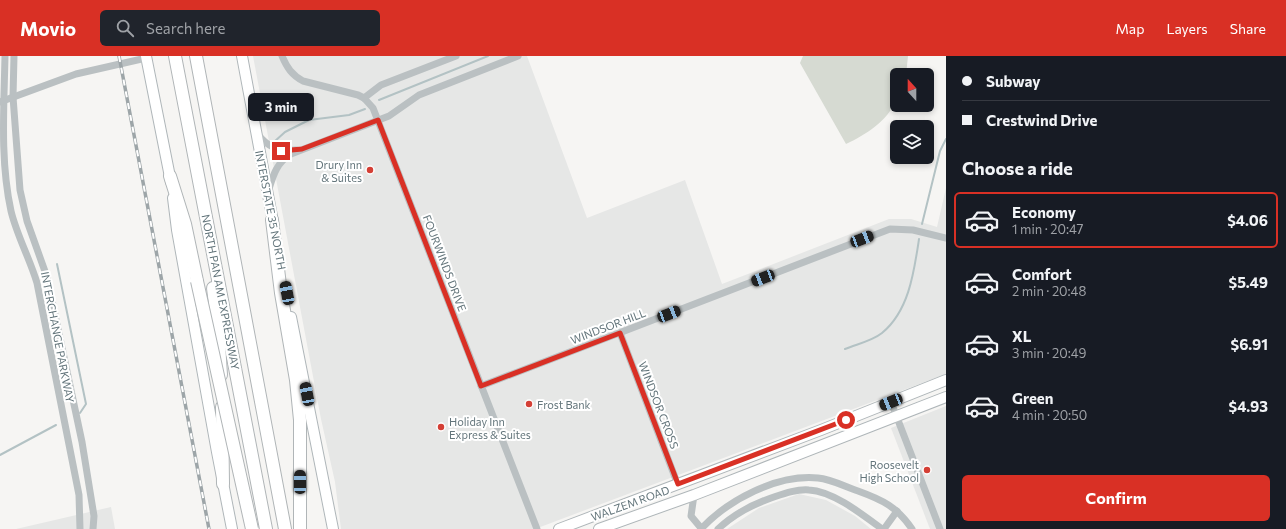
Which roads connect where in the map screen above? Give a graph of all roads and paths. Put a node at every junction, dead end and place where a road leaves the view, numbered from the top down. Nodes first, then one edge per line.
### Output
1 (5, 56) edge
2 (14, 56) edge
3 (175, 56) edge
4 (196, 56) edge
5 (242, 56) edge
6 (282, 56) edge
7 (456, 56) edge
8 (518, 56) edge
9 (146, 57) edge
10 (13, 97) junction
11 (364, 98) junction
12 (1, 101) edge
13 (378, 120) junction
14 (255, 130) junction
15 (302, 149) junction
16 (170, 176) junction
17 (200, 189) junction
18 (268, 195) junction
19 (272, 220) junction
20 (946, 238) edge
21 (620, 333) junction
22 (946, 380) edge
23 (481, 386) junction
24 (946, 397) edge
25 (891, 402) junction
26 (896, 418) junction
27 (223, 484) junction
28 (678, 484) junction
29 (694, 495) junction
30 (897, 511) junction
31 (631, 518) junction
32 (80, 529) edge
33 (93, 529) edge
34 (232, 529) edge
35 (252, 529) edge
36 (266, 529) edge
37 (285, 529) edge
38 (300, 529) edge
39 (333, 529) edge
40 (537, 529) edge
41 (559, 529) edge
42 (599, 529) edge
43 (701, 529) edge
44 (718, 529) edge
45 (883, 529) edge
46 (912, 529) edge
47 (940, 529) edge

1 - 12 street, INTERCHANGE PARKWAY
2 - 10 street, INTERCHANGE PARKWAY
3 - 17 highway, NORTH PAN AM EXPRESSWAY
4 - 37 highway, NORTH PAN AM EXPRESSWAY
5 - 14 main road, INTERSTATE 35 NORTH
6 - 11 street
7 - 11 street
8 - 13 street
9 - 10 street
9 - 16 main road
10 - 12 street
10 - 33 street, INTERCHANGE PARKWAY
11 - 13 street, FOURWINDS DRIVE
12 - 32 street, INTERCHANGE PARKWAY
13 - 15 street
13 - 23 street, FOURWINDS DRIVE
14 - 15 street
14 - 18 main road, INTERSTATE 35 NORTH
15 - 18 street
16 - 27 main road
16 - 35 highway, bridge
17 - 27 highway
17 - 36 highway, NORTH PAN AM EXPRESSWAY
18 - 19 main road, INTERSTATE 35 NORTH
19 - 38 highway
19 - 39 main road, INTERSTATE 35 NORTH
20 - 21 street, WINDSOR HILL
21 - 23 street, WINDSOR HILL
21 - 28 street, WINDSOR CROSS
22 - 25 main road, WALZEM ROAD
23 - 40 street, FOURWINDS DRIVE
24 - 26 main road, WALZEM ROAD
25 - 26 street
25 - 28 main road, WALZEM ROAD
26 - 29 main road, WALZEM ROAD
26 - 47 street
27 - 34 main road
28 - 31 main road
28 - 41 main road, WALZEM ROAD
29 - 31 main road, WALZEM ROAD
29 - 43 street
30 - 43 street
30 - 45 street
30 - 46 street
31 - 42 main road, WALZEM ROAD
44 - 45 street

